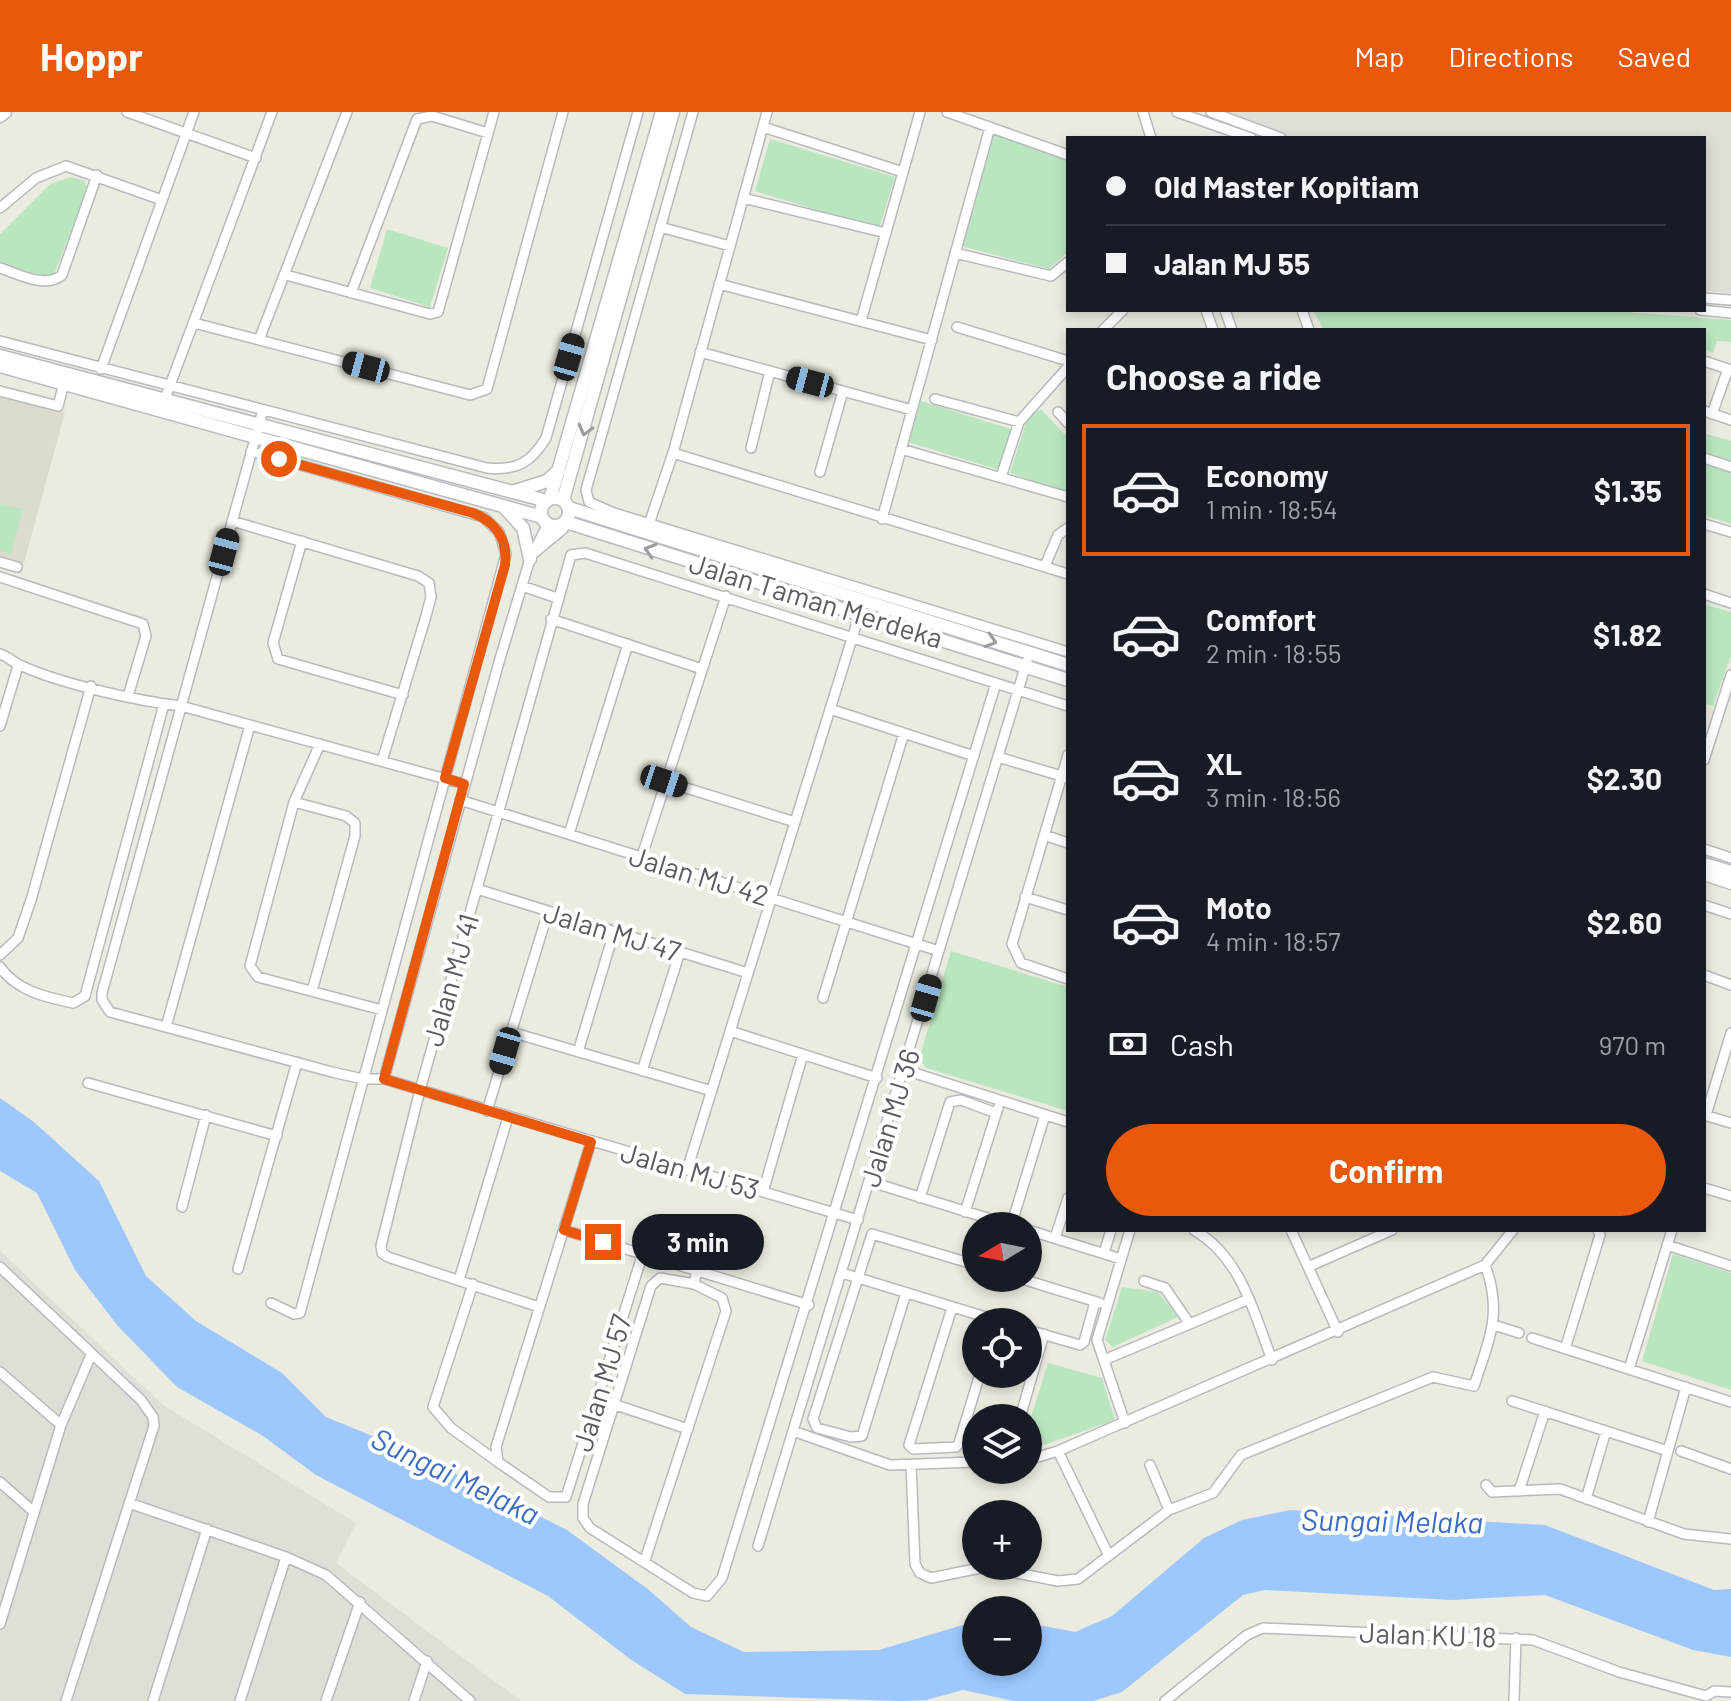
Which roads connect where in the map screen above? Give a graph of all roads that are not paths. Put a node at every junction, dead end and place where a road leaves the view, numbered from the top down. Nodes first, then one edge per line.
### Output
1 (5, 112) edge
2 (127, 112) edge
3 (194, 112) edge
4 (272, 112) edge
5 (347, 112) edge
6 (494, 112) edge
7 (563, 112) edge
8 (638, 112) edge
9 (693, 112) edge
10 (767, 112) edge
11 (920, 112) edge
12 (947, 112) edge
13 (1143, 112) edge
14 (1177, 112) edge
15 (1211, 112) edge
16 (661, 113) edge
17 (0, 116) edge
18 (763, 127) junction
19 (990, 127) junction
20 (186, 133) junction
21 (488, 133) junction
22 (1150, 136) edge
23 (1245, 136) edge
24 (1276, 136) edge
25 (1066, 154) edge
26 (256, 158) junction
27 (903, 172) junction
28 (97, 175) junction
29 (743, 198) junction
30 (162, 200) junction
31 (0, 208) edge
32 (644, 217) junction
33 (661, 225) junction
34 (886, 233) junction
35 (730, 246) junction
36 (955, 253) junction
37 (1066, 264) edge
38 (0, 268) edge
39 (286, 275) junction
40 (719, 284) junction
41 (351, 293) junction
42 (1706, 298) edge
43 (1731, 300) edge
44 (1706, 311) edge
45 (1121, 312) edge
46 (1731, 313) edge
47 (861, 321) junction
48 (194, 323) junction
49 (957, 327) dead end
50 (1105, 328) edge
51 (259, 340) junction
52 (932, 340) junction
53 (0, 341) edge
54 (700, 352) junction
55 (0, 356) edge
56 (1066, 360) edge
57 (1706, 362) edge
58 (0, 366) edge
59 (101, 369) junction
60 (1066, 369) edge
61 (1729, 369) edge
62 (770, 371) junction
63 (65, 379) junction
64 (169, 386) junction
65 (0, 391) edge
66 (843, 391) junction
67 (935, 399) dead end
68 (162, 406) junction
69 (263, 410) junction
70 (912, 410) junction
71 (1058, 412) dead end
72 (1708, 412) edge
73 (1731, 420) edge
74 (1066, 421) edge
75 (1019, 422) junction
76 (257, 431) junction
77 (751, 448) dead end
78 (901, 449) junction
79 (251, 451) junction
80 (673, 453) junction
81 (1706, 459) edge
82 (1731, 467) edge
83 (567, 470) junction
84 (820, 472) dead end
85 (1001, 477) junction
86 (1066, 496) edge
87 (502, 498) junction
88 (559, 506) junction
89 (585, 515) junction
90 (882, 519) junction
91 (545, 520) junction
92 (232, 521) junction
93 (1706, 525) edge
94 (581, 529) junction
95 (647, 529) junction
96 (1066, 529) edge
97 (1731, 532) edge
98 (302, 541) junction
99 (532, 555) junction
100 (0, 562) edge
101 (1045, 566) junction
102 (17, 567) dead end
103 (1066, 573) edge
104 (0, 577) edge
105 (522, 586) junction
106 (1706, 595) edge
107 (726, 596) junction
108 (557, 598) junction
109 (1731, 603) edge
110 (861, 608) junction
111 (551, 619) junction
112 (852, 638) junction
113 (628, 644) junction
114 (1066, 651) edge
115 (1030, 653) junction
116 (0, 654) edge
117 (1066, 664) edge
118 (18, 666) junction
119 (1025, 667) junction
120 (702, 669) junction
121 (1731, 675) edge
122 (1066, 679) edge
123 (996, 683) junction
124 (91, 686) junction
125 (1018, 690) junction
126 (403, 695) junction
127 (128, 696) junction
128 (164, 704) junction
129 (1066, 705) edge
130 (181, 706) junction
131 (830, 709) junction
132 (1706, 715) edge
133 (1717, 719) junction
134 (250, 725) junction
135 (0, 726) edge
136 (904, 733) junction
137 (320, 744) junction
138 (1706, 754) edge
139 (974, 756) junction
140 (998, 757) junction
141 (382, 761) junction
142 (1064, 777) edge
143 (445, 778) junction
144 (664, 781) junction
145 (464, 784) junction
146 (460, 800) junction
147 (294, 802) junction
148 (497, 811) junction
149 (795, 822) junction
150 (569, 834) junction
151 (1044, 835) junction
152 (1066, 842) edge
153 (1706, 850) edge
154 (1731, 858) edge
155 (641, 859) junction
156 (1706, 865) edge
157 (1731, 872) edge
158 (1706, 875) edge
159 (1731, 883) edge
160 (477, 889) junction
161 (1025, 897) junction
162 (771, 899) junction
163 (1706, 906) edge
164 (1066, 909) edge
165 (548, 912) junction
166 (1731, 914) edge
167 (846, 922) junction
168 (614, 932) junction
169 (917, 944) junction
170 (939, 951) junction
171 (680, 952) junction
172 (0, 955) edge
173 (0, 967) edge
174 (748, 973) junction
175 (1706, 976) edge
176 (1066, 978) edge
177 (1731, 985) edge
178 (312, 991) junction
179 (823, 998) dead end
180 (382, 1010) junction
181 (166, 1027) junction
182 (730, 1031) junction
183 (511, 1032) junction
184 (1731, 1033) edge
185 (578, 1052) junction
186 (803, 1054) junction
187 (297, 1062) junction
188 (905, 1070) junction
189 (642, 1071) junction
190 (877, 1078) junction
191 (363, 1079) junction
192 (384, 1079) junction
193 (88, 1083) dead end
194 (420, 1090) junction
195 (712, 1091) junction
196 (1000, 1100) junction
197 (487, 1111) junction
198 (1706, 1112) edge
199 (996, 1113) junction
200 (206, 1115) junction
201 (1045, 1115) junction
202 (1706, 1115) edge
203 (508, 1117) junction
204 (1066, 1121) edge
205 (1731, 1123) edge
206 (277, 1136) junction
207 (591, 1142) junction
208 (687, 1170) junction
209 (871, 1182) junction
210 (1706, 1189) edge
211 (763, 1192) junction
212 (1731, 1196) edge
213 (920, 1198) junction
214 (1066, 1204) edge
215 (182, 1207) dead end
216 (965, 1212) joint
217 (1015, 1212) edge
218 (836, 1214) junction
219 (858, 1220) junction
220 (564, 1230) junction
221 (1110, 1232) edge
222 (1129, 1232) edge
223 (1197, 1232) edge
224 (1292, 1232) edge
225 (1511, 1232) edge
226 (1599, 1232) edge
227 (1671, 1232) edge
228 (1042, 1234) edge
229 (1376, 1234) edge
230 (1055, 1238) junction
231 (1667, 1245) junction
232 (643, 1253) junction
233 (1104, 1253) junction
234 (1121, 1259) junction
235 (962, 1261) edge
236 (1485, 1265) junction
237 (1310, 1266) junction
238 (1731, 1266) edge
239 (0, 1267) edge
240 (238, 1269) dead end
241 (697, 1270) junction
242 (842, 1273) junction
243 (859, 1279) junction
244 (459, 1280) junction
245 (1144, 1281) dead end
246 (473, 1284) junction
247 (694, 1284) junction
248 (1042, 1285) edge
249 (906, 1293) junction
250 (1249, 1299) junction
251 (1095, 1302) junction
252 (271, 1303) dead end
253 (809, 1305) junction
254 (1106, 1305) junction
255 (539, 1307) junction
256 (952, 1308) junction
257 (962, 1311) edge
258 (1189, 1323) junction
259 (1494, 1325) junction
260 (1338, 1332) junction
261 (1519, 1333) dead end
262 (1044, 1334) joint
263 (1532, 1338) dead end
264 (1565, 1349) junction
265 (91, 1355) junction
266 (1104, 1360) junction
267 (1272, 1360) junction
268 (1629, 1369) junction
269 (0, 1372) edge
270 (1686, 1387) junction
271 (976, 1388) edge
272 (1512, 1401) dead end
273 (1731, 1402) edge
274 (1024, 1404) edge
275 (616, 1405) junction
276 (1545, 1411) junction
277 (1125, 1423) junction
278 (61, 1425) junction
279 (688, 1429) junction
280 (793, 1431) junction
281 (1606, 1431) junction
282 (1058, 1451) junction
283 (1668, 1451) junction
284 (1681, 1451) dead end
285 (1042, 1456) edge
286 (498, 1462) junction
287 (962, 1462) edge
288 (911, 1464) junction
289 (1150, 1465) dead end
290 (1731, 1469) edge
291 (0, 1482) edge
292 (1486, 1485) dead end
293 (1519, 1491) junction
294 (1586, 1499) junction
295 (129, 1503) junction
296 (1169, 1510) junction
297 (34, 1512) junction
298 (1648, 1522) junction
299 (207, 1529) junction
300 (1731, 1539) edge
301 (758, 1546) dead end
302 (1108, 1554) junction
303 (286, 1557) junction
304 (645, 1560) junction
305 (360, 1602) junction
306 (0, 1624) edge
307 (1516, 1638) junction
308 (427, 1661) junction
309 (1731, 1692) edge
310 (1706, 1699) edge
311 (66, 1701) edge
312 (153, 1701) edge
313 (240, 1701) edge
314 (326, 1701) edge
315 (414, 1701) edge
316 (470, 1701) edge
317 (1165, 1701) edge
318 (1514, 1701) edge

1 - 17 main road
2 - 20 street
3 - 20 street
4 - 26 street
5 - 39 street
6 - 21 street
7 - 51 street
8 - 69 street
9 - 33 street
10 - 18 street
11 - 27 street
12 - 19 street
13 - 22 street
14 - 23 street
15 - 24 street
16 - 32 main road
16 - 83 main road
18 - 27 street
18 - 29 street
19 - 25 street
19 - 36 street
20 - 26 street
20 - 30 street
21 - 41 street
21 - 41 street
26 - 48 street
27 - 34 street
28 - 30 street
28 - 31 street
28 - 38 street
29 - 34 street
29 - 35 street
30 - 59 street
32 - 33 street
32 -> 83 main road
33 - 35 street
33 - 95 street
34 - 47 street
35 - 40 street
36 - 37 street
36 - 52 street
39 - 41 street
39 - 51 street
40 - 47 street
40 - 54 street
42 - 43 street
44 - 46 street
45 - 50 street
47 - 52 street
48 - 51 street
48 - 64 street
49 - 56 street
52 - 70 street
53 - 59 street
54 - 62 street
54 - 80 street
55 - 63 main road
57 - 61 street
58 - 63 main road
59 - 64 street
60 - 75 street
61 - 72 street
62 - 66 street
62 - 77 street
63 - 65 street
63 - 68 main road
64 - 68 street
64 - 69 street
66 - 70 street
66 - 84 street
67 - 75 street
68 - 76 main road
69 - 76 street
70 - 78 street
71 - 74 street
72 - 73 street
75 - 85 street
76 - 79 street
76 - 87 main road
78 - 85 street
78 - 90 street
79 - 92 street
79 - 143 street
80 - 90 street
80 - 95 street
81 - 82 street
83 - 87 main road
83 - 88 main road
83 - 89 main road
85 - 86 street
87 - 88 main road
87 - 91 main road
87 - 99 main road
88 - 89 main road, Jalan Taman Merdeka
88 - 91 main road
88 - 91 main road
88 - 94 main road, Jalan Taman Merdeka
89 - 95 main road, Jalan Taman Merdeka
90 - 101 street
91 - 99 street
92 - 98 street
92 - 130 street
93 - 97 street
94 - 99 main road
110 -> 94 main road, Jalan Taman Merdeka
95 - 110 main road, Jalan Taman Merdeka
95 - 114 street
96 - 101 street
98 - 126 street
98 - 126 street
99 - 105 street
100 - 102 street
101 - 103 street
104 - 127 street
105 - 108 street
105 - 145 street
106 - 109 street
107 - 108 street, Jalan MJ 41
107 - 112 street
107 - 120 street
108 - 111 street, Jalan MJ 41
110 - 112 street
110 -> 115 main road, Jalan Taman Merdeka
110 - 119 main road, Jalan Taman Merdeka
111 - 113 street
111 - 148 street, Jalan MJ 41
112 - 123 street
112 - 131 street
113 - 120 street
113 - 150 street
115 - 117 main road, Jalan Taman Merdeka
115 - 119 street, Jalan MJ 36
116 - 118 street
118 - 124 street
118 - 135 street
119 - 122 main road, Jalan Taman Merdeka
119 - 125 street, Jalan MJ 36
120 - 144 street
121 - 133 street
123 - 125 street
123 - 139 street
124 - 127 street
124 - 172 street
125 - 129 street
125 - 140 street, Jalan MJ 36
126 - 141 street
127 - 128 street
128 - 130 street
128 - 173 street
130 - 134 street
130 - 181 street, Jalan MJ 53
131 - 136 street
131 - 149 street
132 - 133 street
133 - 138 street
134 - 137 street
134 - 181 street
136 - 139 street
136 - 167 street
137 - 141 street
137 - 147 street
139 - 169 street
140 - 142 street
140 - 170 street, Jalan MJ 36
141 - 143 street
142 - 151 street
143 - 145 street
143 - 180 street
144 - 149 street
144 - 155 street
145 - 146 street
146 - 148 street, Jalan MJ 42
146 - 192 street
147 - 178 street
147 - 178 street
148 - 150 street, Jalan MJ 42
148 - 160 street, Jalan MJ 41
149 - 162 street
150 - 155 street, Jalan MJ 42
151 - 152 street
151 - 161 street
153 - 154 street
155 - 162 street, Jalan MJ 42
156 - 157 main road
158 - 159 main road
160 - 165 street, Jalan MJ 47
160 - 194 street, Jalan MJ 41
161 - 164 street
161 - 176 street
162 - 167 street, Jalan MJ 42
162 - 174 street
163 - 166 street
165 - 168 street, Jalan MJ 47
165 - 183 street
167 - 169 street, Jalan MJ 42
167 - 179 street
168 - 171 street, Jalan MJ 47
168 - 185 street
169 - 170 street, Jalan MJ 42
169 - 190 street
170 - 188 street, Jalan MJ 36
171 - 174 street, Jalan MJ 47
171 - 189 street
174 - 182 street
175 - 177 street
178 - 180 street
180 - 191 street
181 - 187 street, Jalan MJ 53
182 - 186 street
182 - 195 street
183 - 185 street
183 - 197 street
184 - 198 street
185 - 189 street
186 - 190 street
186 - 211 street
187 - 191 street, Jalan MJ 53
187 - 206 street
188 - 196 street
188 - 209 street, Jalan MJ 36
189 - 195 street
190 - 218 street
191 - 192 street, Jalan MJ 53
191 - 252 street
192 - 194 street, Jalan MJ 53
193 - 200 street
194 - 197 street, Jalan MJ 53
194 - 244 street, Jalan MJ 41
195 - 208 street
196 - 199 street
196 - 201 street
197 - 203 street, Jalan MJ 53
199 - 213 street
199 - 216 street
200 - 206 street
200 - 215 street
201 - 204 street
201 - 217 street
202 - 205 street
203 - 207 street, Jalan MJ 53
203 - 244 street
206 - 240 street
207 - 208 street, Jalan MJ 53
207 - 220 street
208 - 211 street, Jalan MJ 53
209 - 213 street
209 - 219 street, Jalan MJ 36
210 - 212 street
211 - 218 street, Jalan MJ 53
213 - 216 street
214 - 230 street
218 - 219 street, Jalan MJ 53
218 - 253 street
219 - 242 street, Jalan MJ 36
220 - 232 street
220 - 255 street
221 - 233 street
222 - 234 street
223 - 250 street
224 - 237 street
225 - 236 street
226 - 264 street
227 - 231 street
228 - 230 street
229 - 237 street
230 - 233 street
231 - 238 street
231 - 268 street
232 - 241 street
232 - 286 street, Jalan MJ 57
233 - 234 street
234 - 254 street
235 - 243 street
236 - 259 street
236 - 260 street
237 - 260 street
239 - 265 street
241 - 247 street
241 - 253 street
242 - 243 street
242 - 280 street, Jalan MJ 36
243 - 249 street
243 - 249 street
244 - 246 street, Jalan MJ 41
245 - 258 street
246 - 255 street, Jalan MJ 41
246 - 286 street
247 - 275 street
247 - 279 street
248 - 251 street
249 - 256 street
250 - 258 street
250 - 267 street
251 - 254 street
251 - 262 street
253 - 304 street
254 - 266 street
255 - 286 street
256 - 257 street
256 - 271 street
258 - 266 street
259 - 261 street
259 - 296 street
260 - 267 street
262 - 274 street
263 - 264 street
264 - 268 street
265 - 278 street
265 - 295 street
266 - 277 street
267 - 277 street
268 - 270 street
269 - 278 street
270 - 273 street
270 - 283 street
272 - 276 street
275 - 279 street
275 - 304 street
276 - 281 street
276 - 293 street
277 - 282 street
278 - 297 street
279 - 304 street
280 - 288 street
280 - 301 street, Jalan MJ 36
281 - 283 street
281 - 294 street
282 - 285 street
282 - 302 street
283 - 298 street
284 - 290 street
287 - 288 street
288 - 302 street
289 - 296 street
291 - 297 street
292 - 293 street
293 - 294 street
294 - 298 street
295 - 299 street
295 - 311 street
296 - 302 street
297 - 306 street
298 - 300 street
299 - 303 street
299 - 312 street
303 - 305 street
303 - 313 street
305 - 308 street
305 - 314 street
307 - 310 street, Jalan KU 18
307 - 317 street, Jalan KU 18
307 - 318 street
308 - 315 street
308 - 316 street
309 - 310 street

